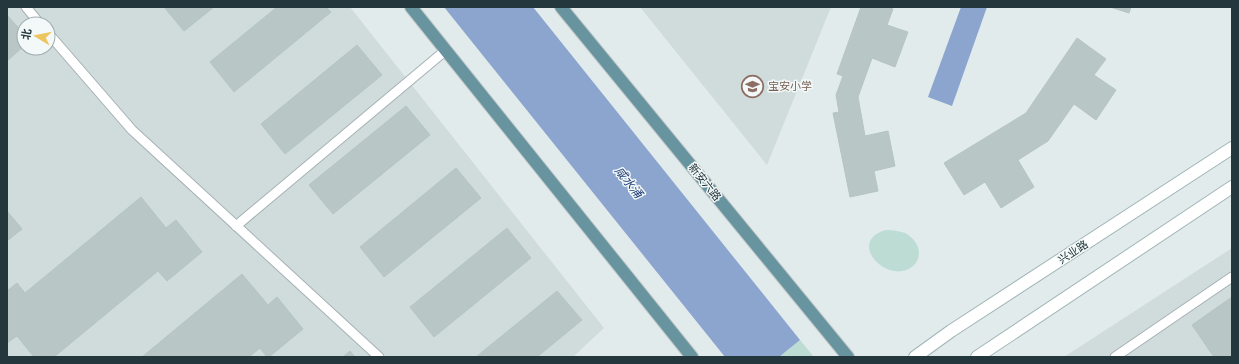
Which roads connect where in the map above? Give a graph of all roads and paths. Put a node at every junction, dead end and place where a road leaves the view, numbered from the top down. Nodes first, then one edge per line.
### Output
1 (26, 7) edge
2 (411, 7) edge
3 (561, 7) edge
4 (33, 16) edge
5 (56, 42) edge
6 (446, 50) junction
7 (1232, 148) edge
8 (1232, 187) edge
9 (236, 226) junction
10 (1232, 276) edge
11 (379, 357) edge
12 (692, 357) edge
13 (848, 357) edge
14 (915, 357) edge
15 (978, 357) edge
16 (1115, 357) edge

1 - 4 lane
2 - 6 main road
3 - 13 main road, 新安六路
5 - 9 lane
6 - 9 lane
6 - 12 main road
7 - 14 main road, 兴业路
8 - 15 main road
9 - 11 lane
10 - 16 lane

